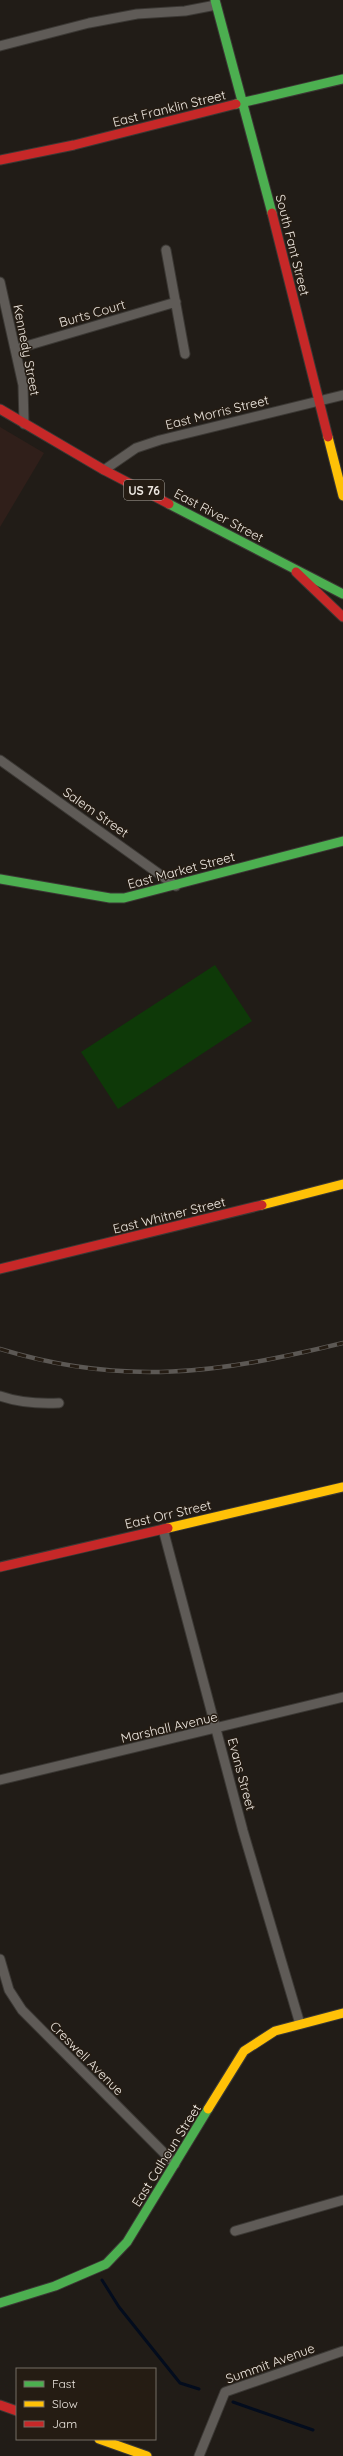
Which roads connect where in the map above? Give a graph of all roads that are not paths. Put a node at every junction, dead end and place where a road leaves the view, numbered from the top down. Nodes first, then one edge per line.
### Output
1 (215, 3) edge
2 (0, 46) edge
3 (343, 80) edge
4 (243, 104) junction
5 (0, 160) edge
6 (166, 250) dead end
7 (0, 282) edge
8 (176, 302) junction
9 (16, 349) junction
10 (185, 354) dead end
11 (343, 395) edge
12 (319, 401) junction
13 (0, 409) edge
14 (24, 424) junction
15 (104, 470) junction
16 (343, 496) edge
17 (290, 567) junction
18 (343, 594) edge
19 (343, 617) edge
20 (0, 760) edge
21 (343, 841) edge
22 (0, 879) edge
23 (176, 886) junction
24 (343, 1184) edge
25 (0, 1269) edge
26 (0, 1396) edge
27 (59, 1403) dead end
28 (343, 1487) edge
29 (163, 1529) junction
30 (0, 1567) edge
31 (343, 1697) edge
32 (217, 1729) junction
33 (0, 1780) edge
34 (0, 1959) edge
35 (343, 2013) edge
36 (300, 2024) junction
37 (175, 2164) junction
38 (343, 2200) edge
39 (235, 2231) dead end
40 (0, 2303) edge
41 (343, 2351) edge
42 (0, 2405) edge
43 (16, 2411) edge
44 (102, 2440) edge
45 (147, 2456) edge
46 (200, 2456) edge

1 - 2 street
1 - 4 street, South Fant Street
3 - 4 street, East Franklin Street
4 - 5 street, East Franklin Street
4 - 12 street, South Fant Street
6 - 8 street
7 - 9 street, Kennedy Street
8 - 9 street, Burts Court
8 - 10 street
9 - 14 street, Kennedy Street
11 - 12 street, East Morris Street
12 - 15 street, East Morris Street
12 - 16 street, South Fant Street
13 - 14 street, East River Street / US 76
14 - 15 street, East River Street / US 76
15 - 17 street, East River Street / US 76
17 - 18 street, East River Street / US 76
17 - 19 street
20 - 23 street, Salem Street
21 - 23 street, East Market Street
22 - 23 street, East Market Street
24 - 25 street, East Whitner Street
26 - 27 street
28 - 29 street, East Orr Street
29 - 30 street, East Orr Street
29 - 32 street, Evans Street
31 - 32 street, Marshall Avenue
32 - 33 street, Marshall Avenue
32 - 36 street, Evans Street
34 - 37 street, Creswell Avenue
35 - 36 street, East Calhoun Street
36 - 37 street, East Calhoun Street
37 - 40 street, East Calhoun Street
38 - 39 street
41 - 46 street, Summit Avenue
42 - 43 street
44 - 45 street

